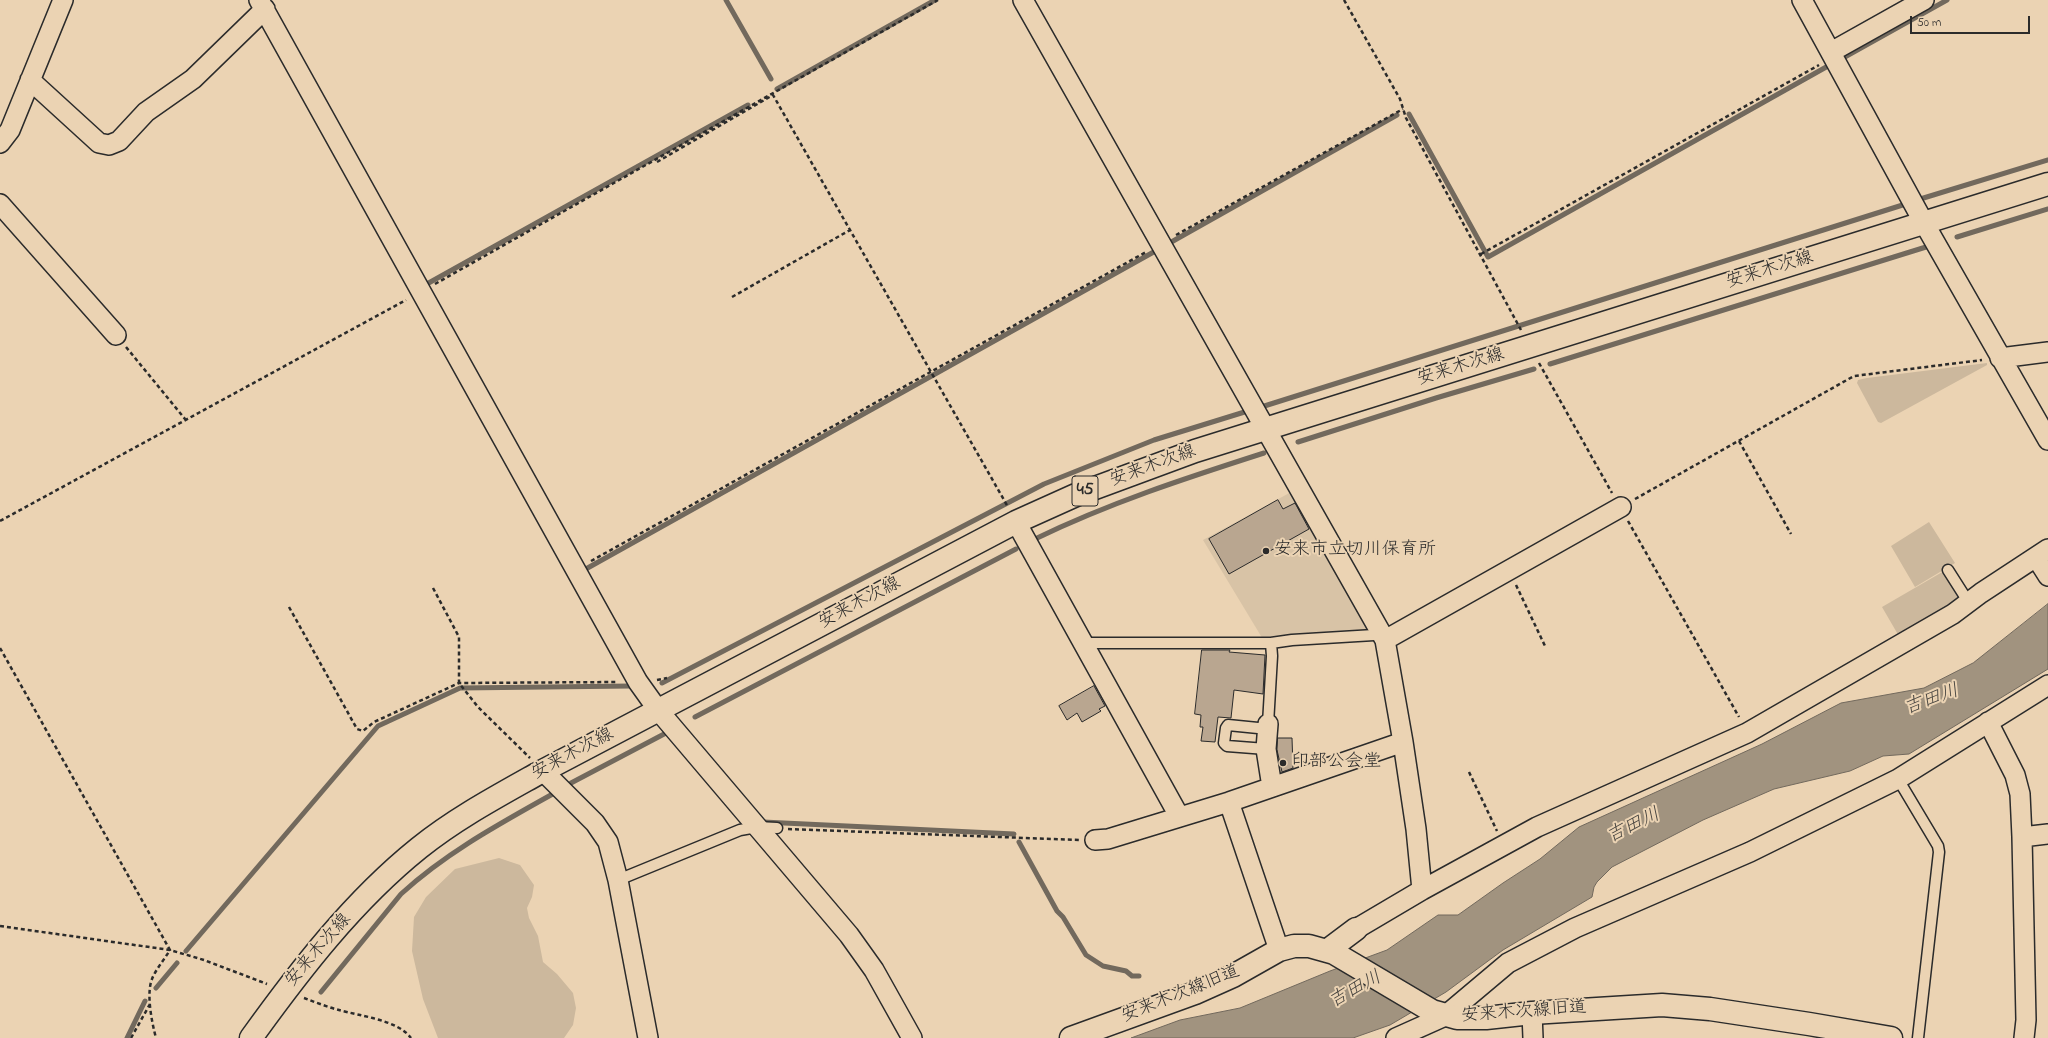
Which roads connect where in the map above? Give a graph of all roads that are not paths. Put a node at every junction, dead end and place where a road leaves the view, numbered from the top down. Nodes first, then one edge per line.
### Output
1 (63, 0) edge
2 (1022, 0) edge
3 (1802, 0) edge
4 (1924, 0) edge
5 (262, 5) edge
6 (1832, 54) junction
7 (30, 80) junction
8 (0, 143) edge
9 (2048, 184) edge
10 (0, 204) edge
11 (1924, 223) junction
12 (116, 335) road end
13 (2048, 352) edge
14 (2000, 358) junction
15 (1266, 429) junction
16 (2048, 440) edge
17 (1620, 507) road end
18 (1016, 522) junction
19 (2043, 562) edge
20 (1948, 570) dead end
21 (1969, 603) junction
22 (1383, 637) junction
23 (1083, 643) junction
24 (1271, 643) junction
25 (2048, 685) edge
26 (658, 710) junction
27 (1988, 722) junction
28 (1268, 727) junction
29 (1403, 742) junction
30 (1266, 749) junction
31 (543, 771) junction
32 (1898, 779) junction
33 (1272, 787) junction
34 (1229, 802) junction
35 (1179, 816) junction
36 (757, 827) junction
37 (778, 828) road end
38 (2048, 834) edge
39 (2022, 837) junction
40 (1095, 840) road end
41 (618, 880) junction
42 (1422, 890) junction
43 (1356, 929) joint
44 (1279, 950) junction
45 (1331, 951) junction
46 (1439, 1013) junction
47 (1532, 1013) junction
48 (251, 1038) edge
49 (648, 1038) edge
50 (912, 1038) edge
51 (1071, 1038) edge
52 (1396, 1038) edge
53 (1533, 1038) edge
54 (1891, 1038) edge
55 (1918, 1038) edge
56 (2024, 1038) edge

1 - 7 street
2 - 15 street
3 - 6 street
4 - 6 street
5 - 7 street
5 - 26 street
6 - 11 street
7 - 8 street
9 - 11 main road, 安来木次線 / 45
10 - 12 street
11 - 14 street
11 - 15 main road, 安来木次線 / 45
13 - 14 street
14 - 16 street
15 - 18 main road, 安来木次線 / 45
15 - 22 street
17 - 22 street
18 - 23 street
18 - 26 main road, 安来木次線 / 45
19 - 21 street
20 - 21 lane
21 - 42 street
22 - 24 lane
22 - 29 street
23 - 24 lane
23 - 35 street
24 - 28 lane
25 - 27 street
26 - 31 main road, 安来木次線 / 45
26 - 36 street
27 - 32 street
27 - 39 street
28 - 30 street
28 - 30 lane
29 - 33 street
29 - 42 street
30 - 33 street
31 - 41 street
31 - 48 main road, 安来木次線 / 45
32 - 46 street
32 - 55 lane
33 - 34 street
34 - 35 street
34 - 44 street
35 - 40 street
36 - 37 lane
36 - 41 lane
36 - 50 street
38 - 39 street
39 - 56 street
41 - 49 street
42 - 43 street
43 - 45 main road
44 - 45 main road, 安来木次線旧道
44 - 51 main road, 安来木次線旧道
45 - 46 main road, 安来木次線旧道
46 - 47 main road, 安来木次線旧道
46 - 52 street
47 - 53 street
47 - 54 main road, 安来木次線旧道

